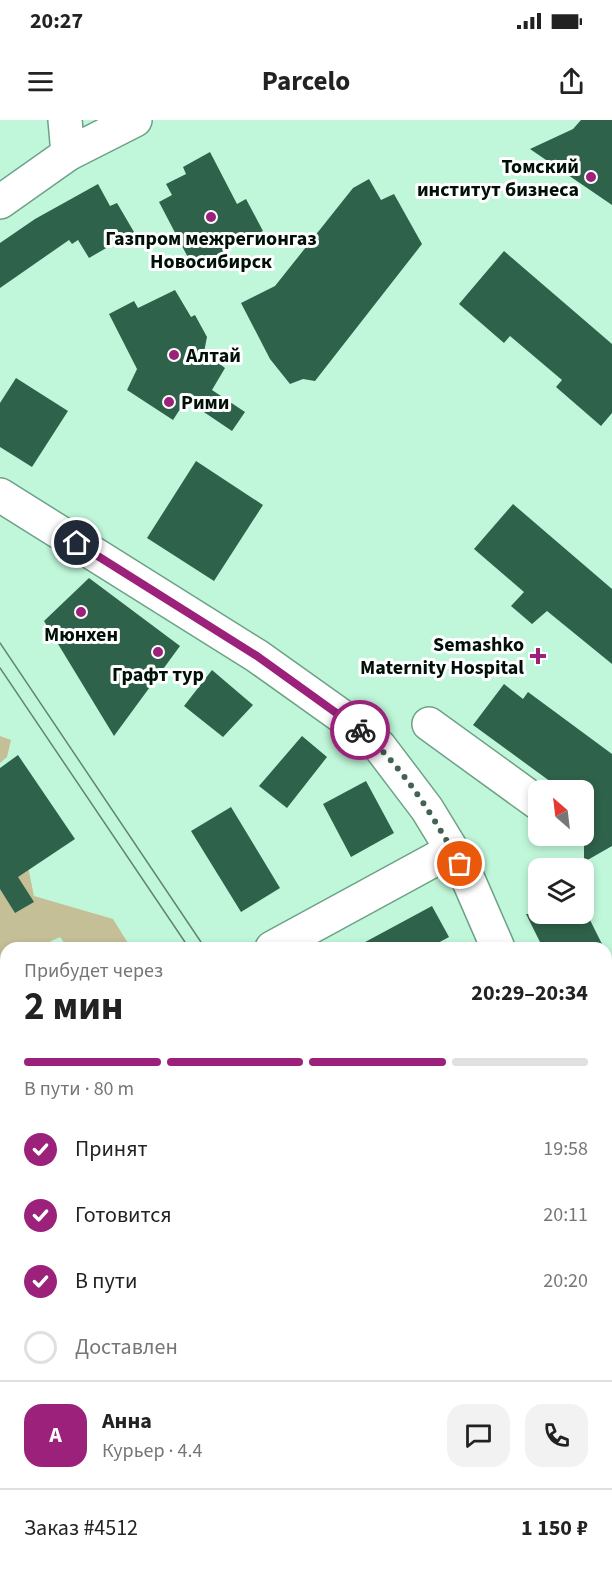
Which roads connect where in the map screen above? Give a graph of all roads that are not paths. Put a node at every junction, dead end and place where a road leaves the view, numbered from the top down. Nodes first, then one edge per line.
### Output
1 (65, 120) edge
2 (135, 120) edge
3 (68, 154) junction
4 (0, 202) edge
5 (0, 495) edge
6 (429, 724) dead end
7 (528, 796) edge
8 (452, 850) junction
9 (283, 942) edge
10 (495, 942) edge

1 - 3 main road
2 - 3 main road
3 - 4 main road
5 - 8 main road
6 - 7 main road
8 - 9 main road
8 - 10 main road

